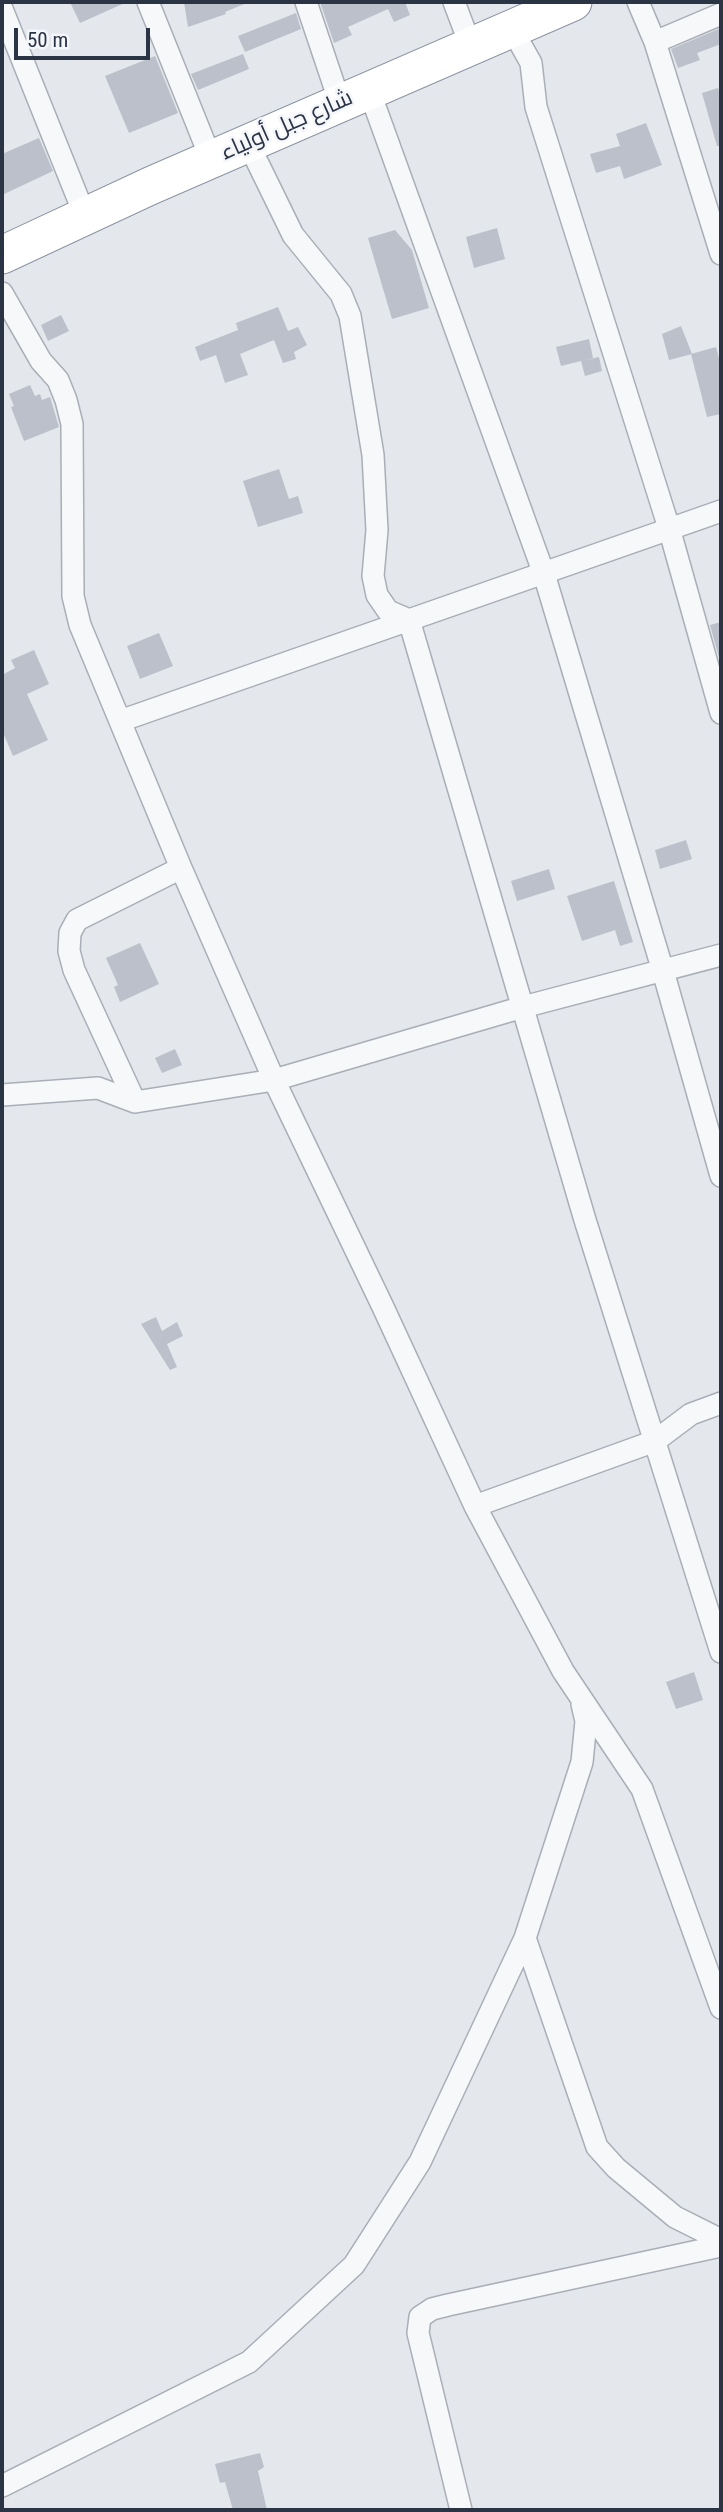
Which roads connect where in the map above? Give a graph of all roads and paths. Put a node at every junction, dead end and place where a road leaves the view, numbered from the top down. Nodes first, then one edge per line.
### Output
1 (148, 2) edge
2 (306, 2) edge
3 (454, 2) edge
4 (573, 2) edge
5 (638, 2) edge
6 (2, 9) edge
7 (721, 14) edge
8 (512, 29) junction
9 (655, 42) junction
10 (471, 47) junction
11 (354, 96) junction
12 (248, 143) junction
13 (211, 159) junction
14 (85, 216) junction
15 (721, 254) edge
16 (2, 255) edge
17 (2, 293) edge
18 (721, 510) edge
19 (669, 528) junction
20 (544, 574) junction
21 (408, 621) junction
22 (721, 713) edge
23 (120, 721) junction
24 (181, 868) junction
25 (721, 955) edge
26 (663, 971) junction
27 (523, 1007) junction
28 (274, 1080) junction
29 (2, 1095) edge
30 (135, 1102) junction
31 (721, 1176) edge
32 (721, 1403) edge
33 (655, 1441) junction
34 (475, 1506) junction
35 (721, 1652) edge
36 (582, 1702) junction
37 (525, 1938) junction
38 (714, 1962) edge
39 (721, 2008) edge
40 (721, 2240) edge
41 (721, 2246) edge
42 (2, 2486) edge
43 (461, 2510) edge

1 - 13 street
2 - 11 street
3 - 10 street
4 - 8 highway, شارع جبل أولياء
5 - 9 street
6 - 14 street
7 - 9 street
8 - 10 highway, شارع جبل أولياء
8 - 19 street
9 - 15 street
10 - 11 highway, شارع جبل أولياء
11 - 12 highway, شارع جبل أولياء
11 - 20 street
12 - 13 highway, شارع جبل أولياء
12 - 21 street
13 - 14 highway, شارع جبل أولياء
14 - 16 highway, شارع جبل أولياء
17 - 23 street
18 - 19 street
19 - 20 street
19 - 22 street
20 - 21 street
20 - 26 street
21 - 23 street
21 - 27 street
23 - 24 street
24 - 28 street
24 - 30 street
25 - 26 street
26 - 27 street
26 - 31 street
27 - 28 street
27 - 33 street
28 - 30 street
28 - 34 street
29 - 30 street
32 - 33 street
33 - 34 street
33 - 35 street
34 - 36 street
36 - 37 street
36 - 38 street
37 - 40 street
37 - 42 street
38 - 39 street
41 - 43 street

